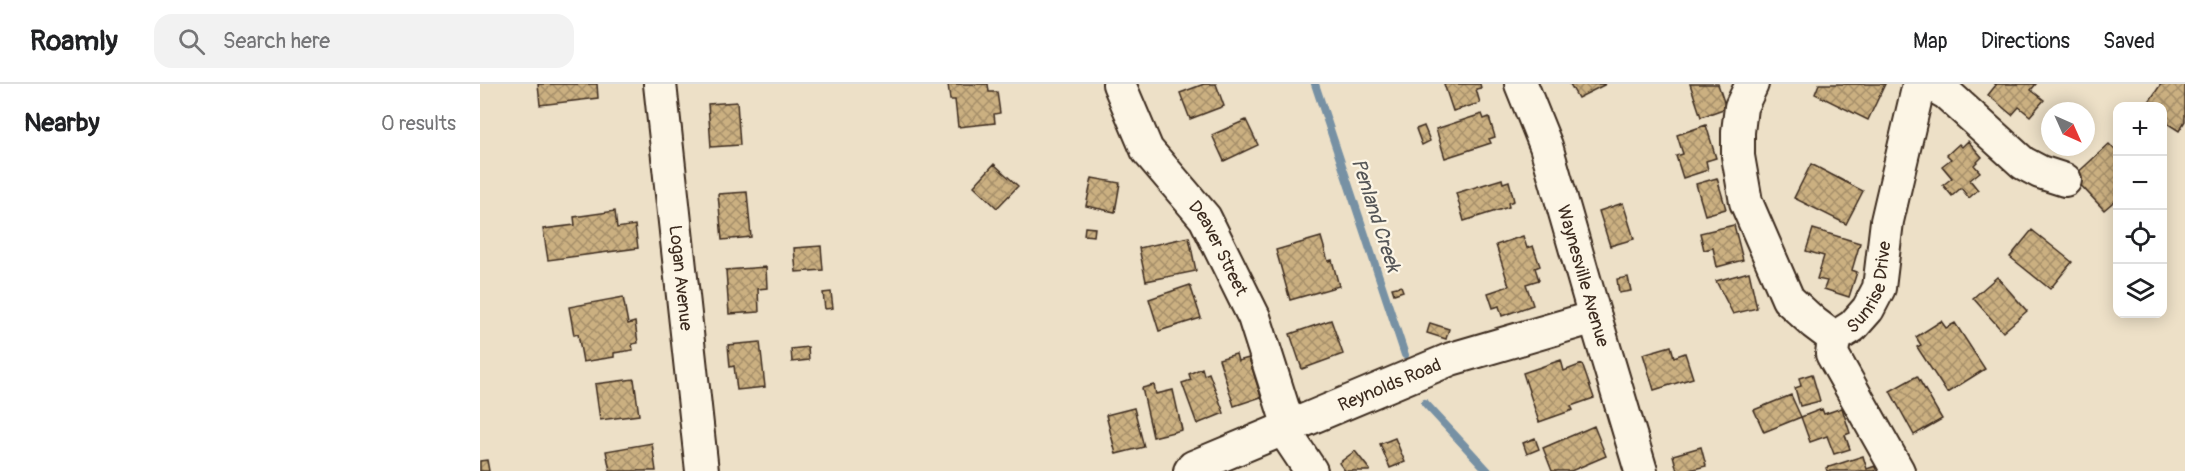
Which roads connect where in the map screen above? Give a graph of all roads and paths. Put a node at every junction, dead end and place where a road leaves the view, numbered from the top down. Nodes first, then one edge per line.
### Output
1 (660, 84) edge
2 (1119, 84) edge
3 (1521, 84) edge
4 (1752, 84) edge
5 (1919, 84) edge
6 (1930, 84) edge
7 (2065, 180) dead end
8 (1595, 317) junction
9 (1834, 338) junction
10 (1286, 428) junction
11 (702, 471) edge
12 (1190, 471) edge
13 (1311, 471) edge
14 (1641, 471) edge
15 (1898, 471) edge

1 - 11 street, Logan Avenue
2 - 10 street, Deaver Street
3 - 8 street, Waynesville Avenue
4 - 9 street, Sunrise Drive
5 - 9 street, Sunrise Drive
6 - 7 street
8 - 10 street, Reynolds Road
8 - 14 street, Waynesville Avenue
9 - 15 street
10 - 12 street, Reynolds Road
10 - 13 street, Deaver Street

